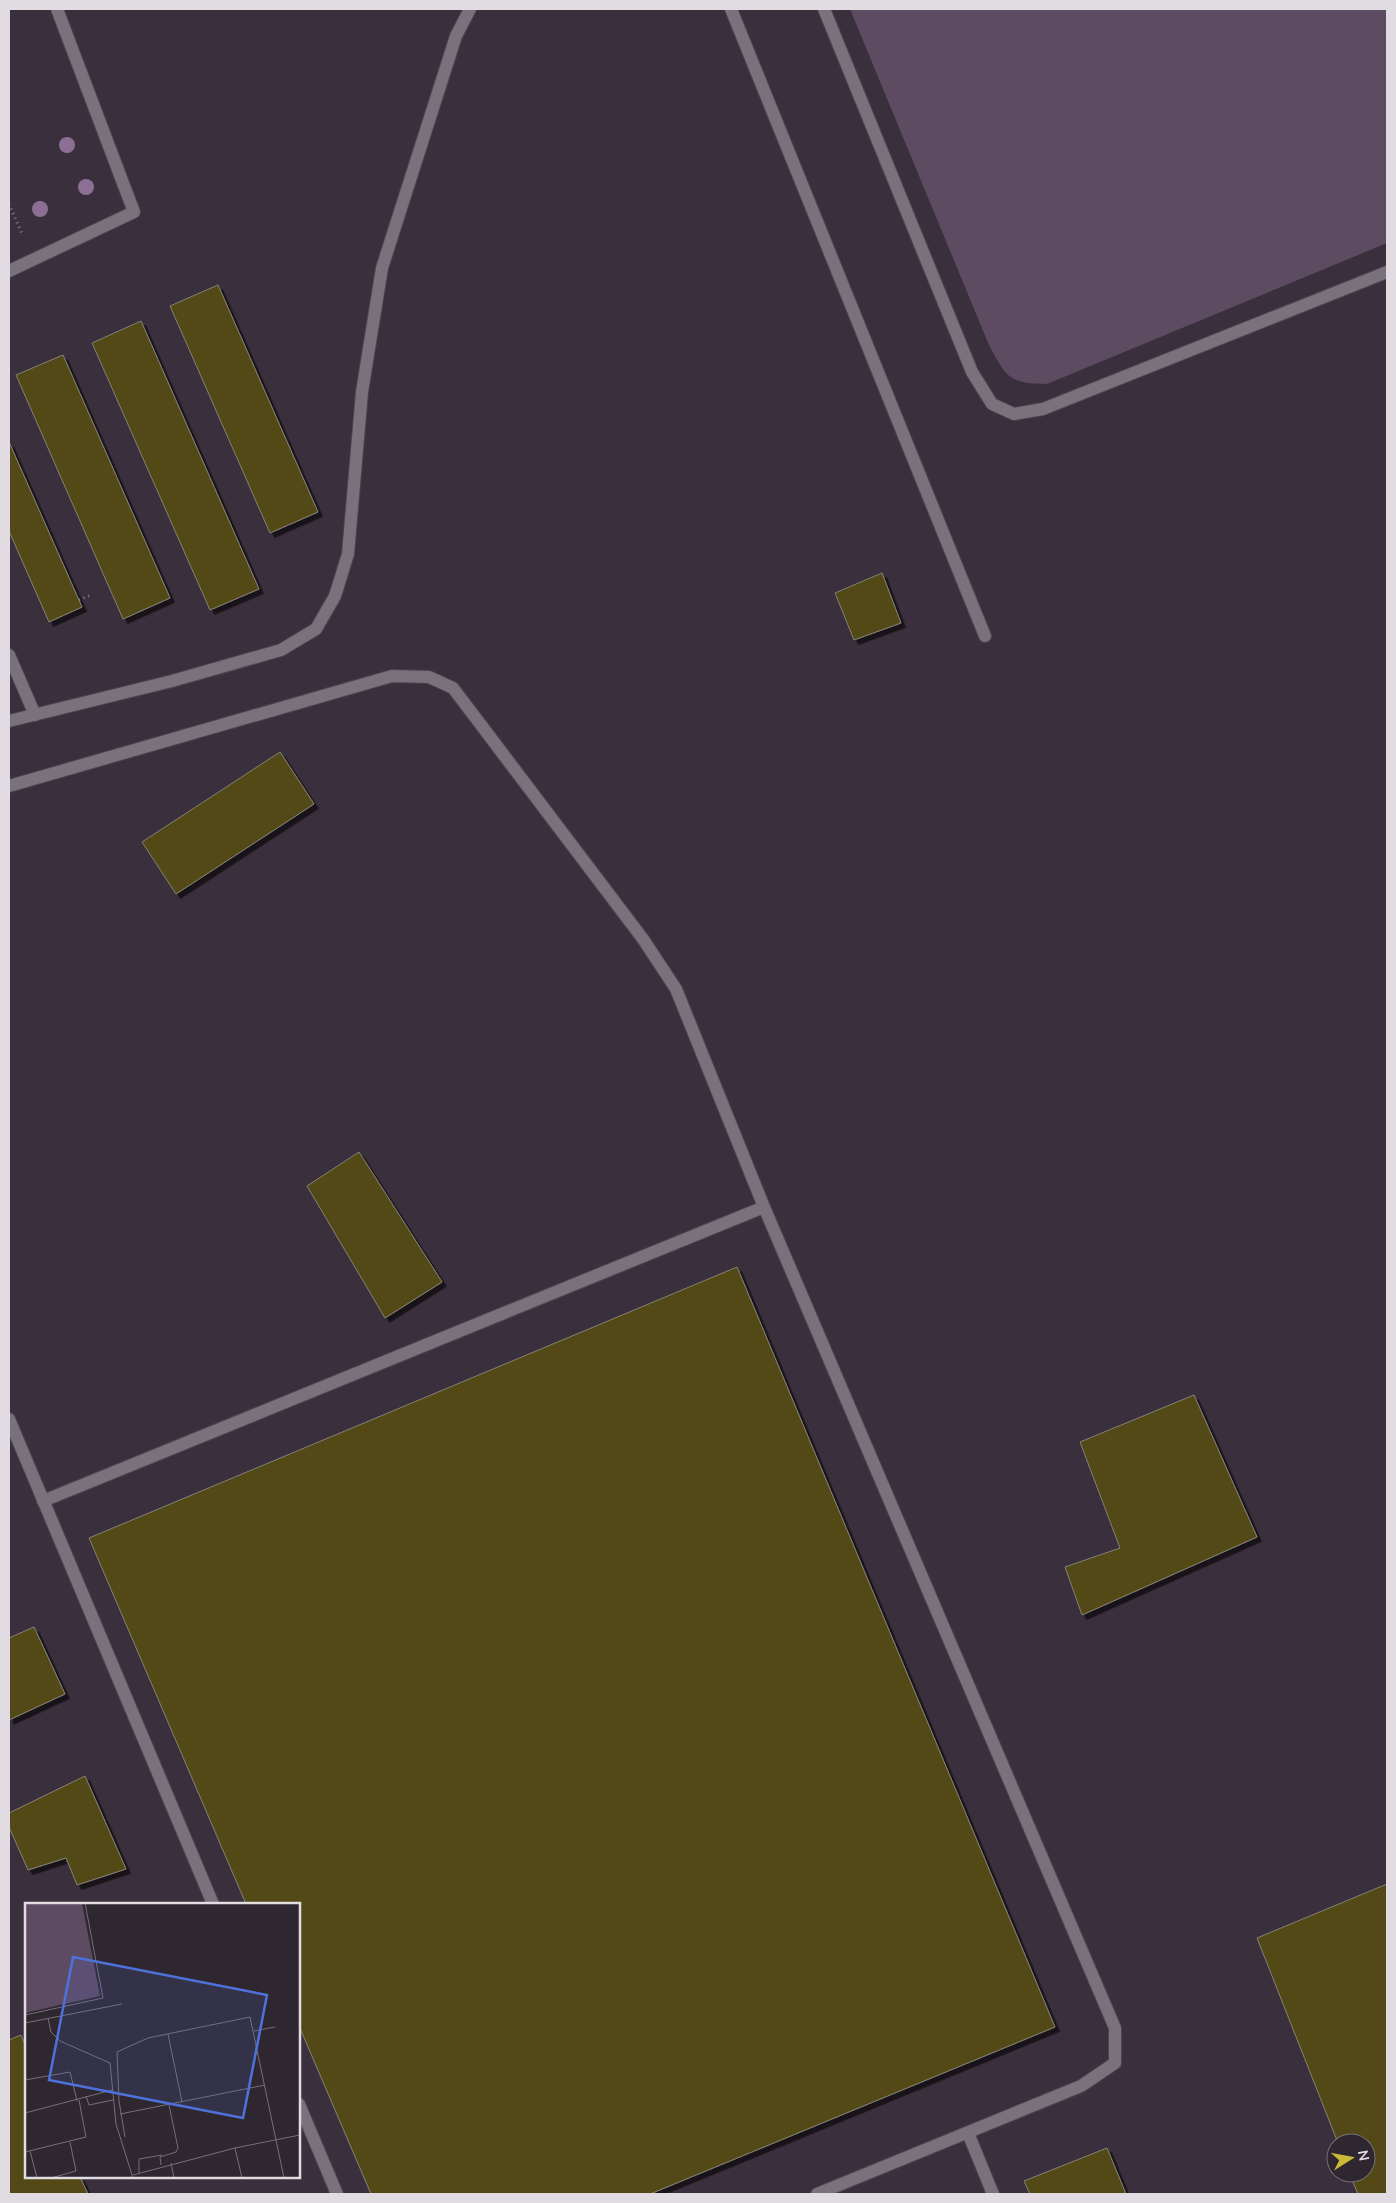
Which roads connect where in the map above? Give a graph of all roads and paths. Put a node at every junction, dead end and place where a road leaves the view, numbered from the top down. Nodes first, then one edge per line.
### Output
1 (57, 9) edge
2 (470, 9) edge
3 (731, 9) edge
4 (824, 9) edge
5 (9, 271) edge
6 (1387, 272) edge
7 (91, 594) dead end
8 (79, 600) dead end
9 (985, 636) dead end
10 (9, 655) edge
11 (34, 715) junction
12 (9, 722) edge
13 (9, 786) edge
14 (764, 1207) junction
15 (9, 1420) edge
16 (43, 1501) junction
17 (213, 1903) edge
18 (300, 2106) edge
19 (968, 2134) junction
20 (338, 2194) edge
21 (817, 2194) edge
22 (993, 2194) edge

1 - 5 street
2 - 11 street
3 - 9 street
4 - 6 street
7 - 8 path
10 - 11 street
11 - 12 street
13 - 14 street
14 - 16 street
14 - 19 street
15 - 16 street
16 - 17 street
18 - 20 street
19 - 21 street
19 - 22 street

